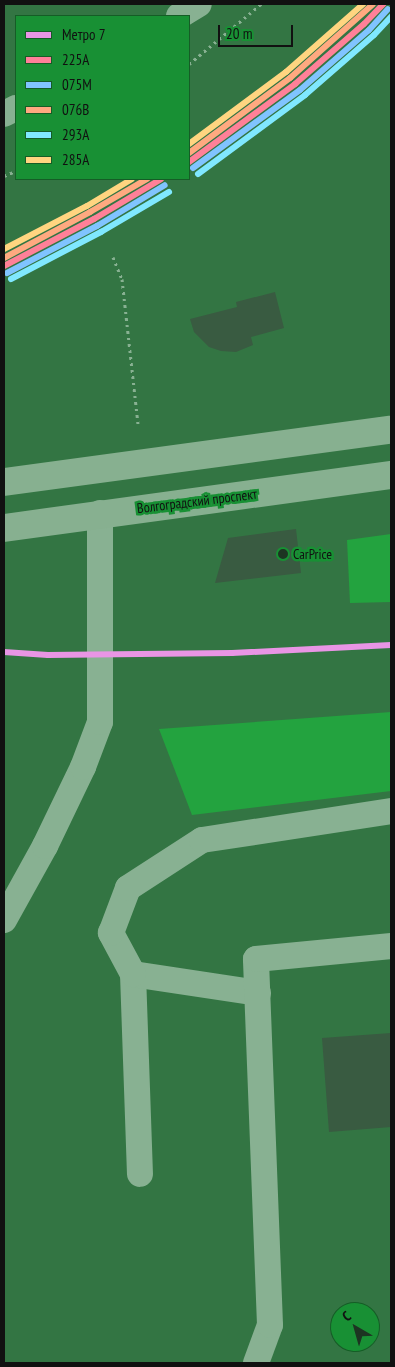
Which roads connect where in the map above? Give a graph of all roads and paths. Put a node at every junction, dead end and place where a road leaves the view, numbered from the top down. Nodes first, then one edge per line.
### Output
1 (199, 4) edge
2 (261, 4) edge
3 (180, 15) edge
4 (190, 63) edge
5 (113, 257) dead end
6 (138, 424) dead end
7 (391, 430) edge
8 (391, 475) edge
9 (4, 482) edge
10 (100, 513) junction
11 (4, 528) edge
12 (391, 810) edge
13 (4, 920) edge
14 (391, 946) edge
15 (132, 974) junction
16 (258, 993) junction
17 (140, 1174) dead end
18 (256, 1363) edge

1 - 3 street
2 - 4 path
5 - 6 path
7 - 9 main road
8 - 10 main road, Волгоградский проспект
10 - 11 main road, Волгоградский проспект
10 - 13 street
12 - 15 street
14 - 16 street
15 - 16 street
15 - 17 street
16 - 18 street

